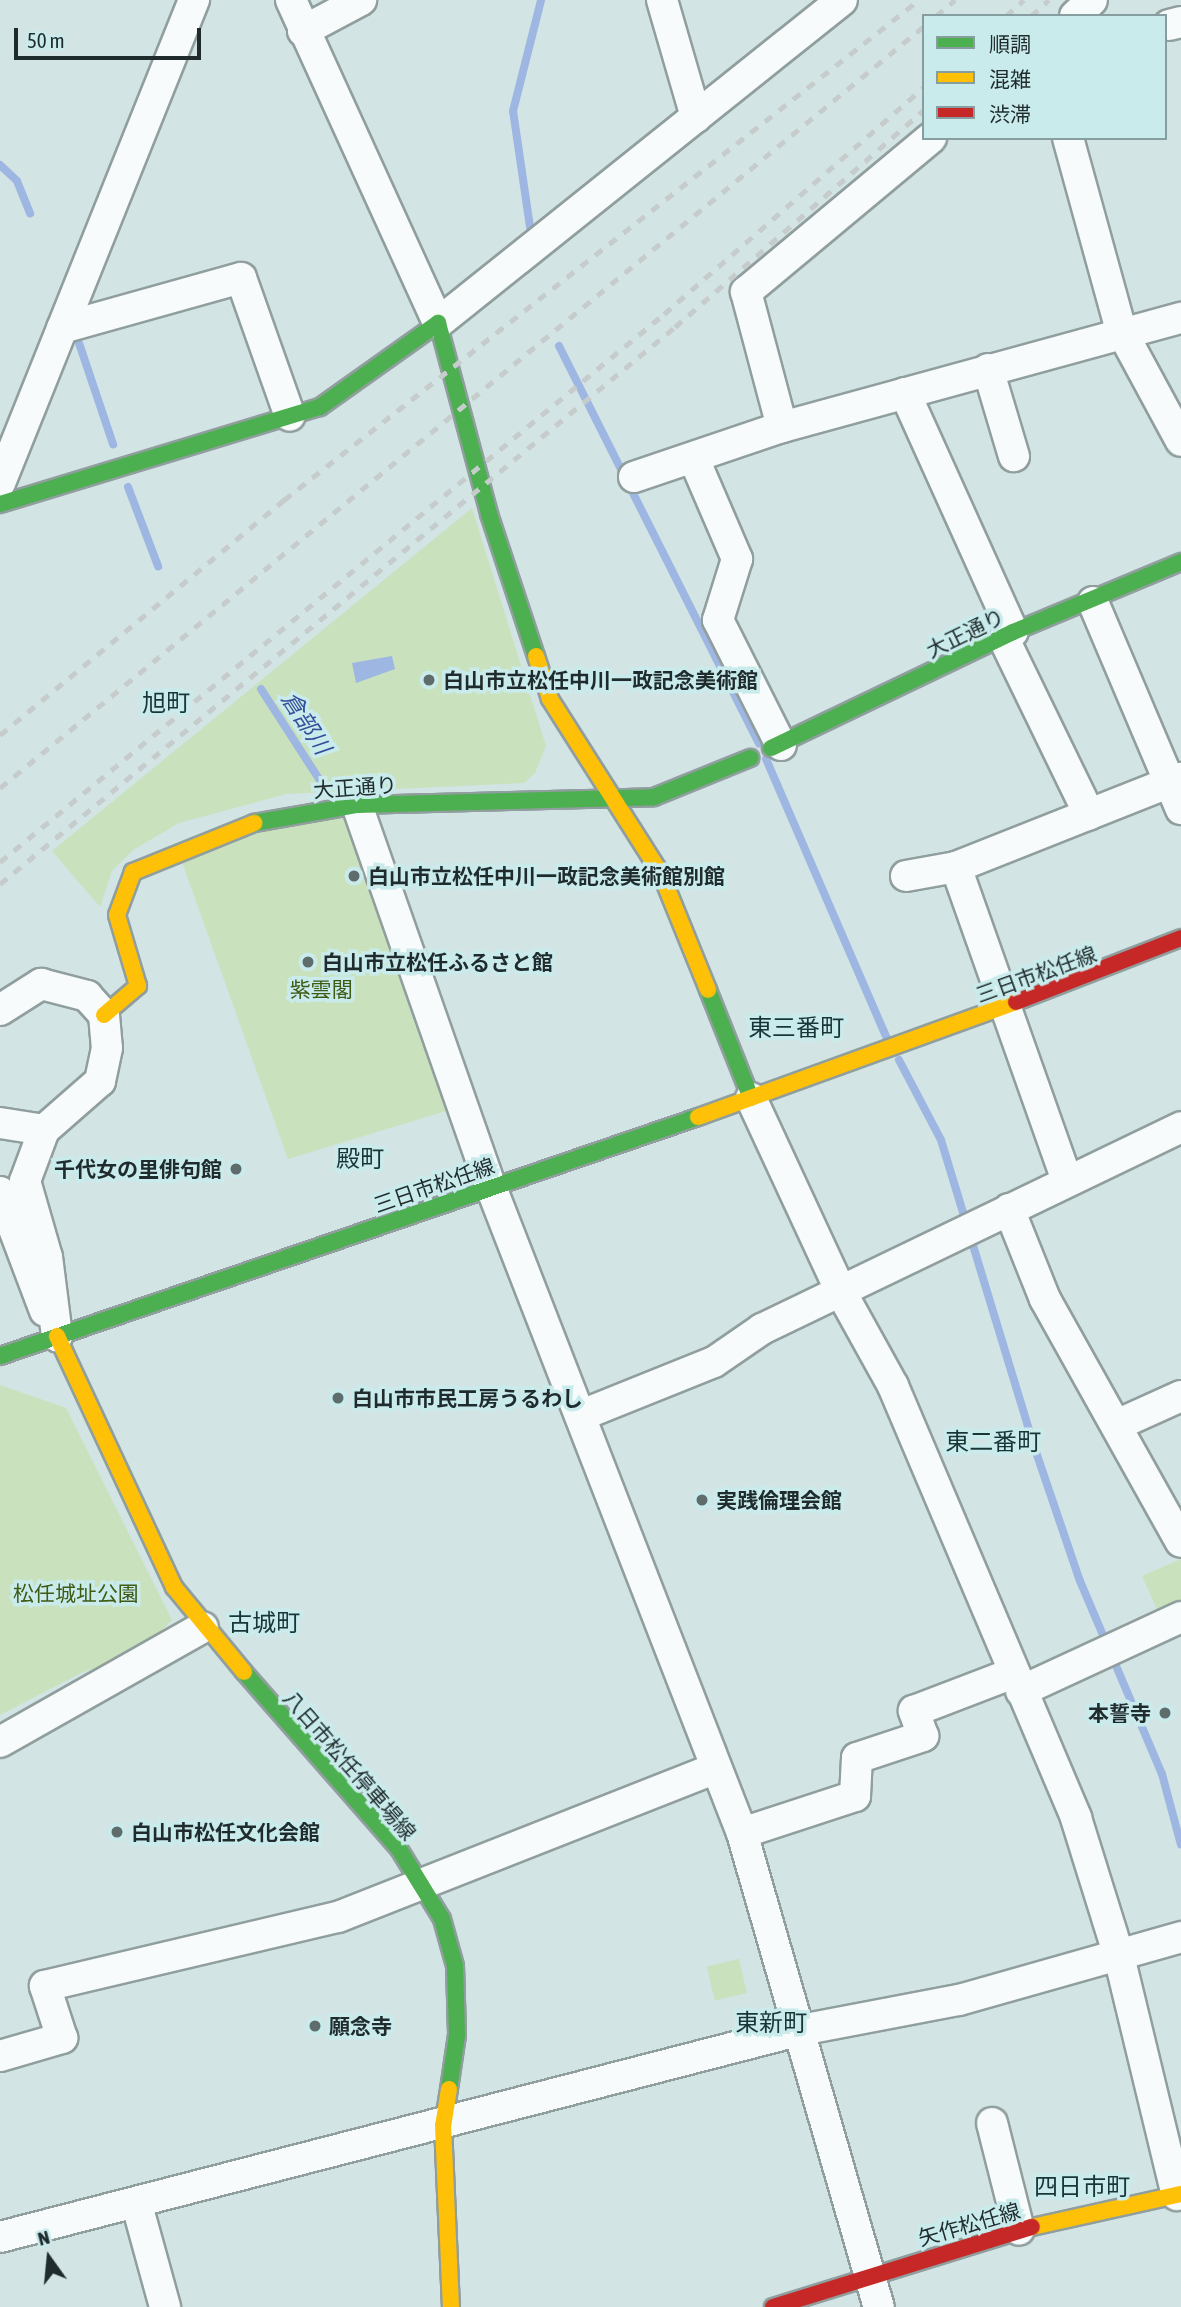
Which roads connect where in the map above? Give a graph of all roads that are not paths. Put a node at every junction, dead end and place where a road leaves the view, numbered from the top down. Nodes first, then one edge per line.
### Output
1 (194, 0) edge
2 (291, 0) edge
3 (361, 0) edge
4 (662, 0) edge
5 (842, 0) edge
6 (1092, 0) edge
7 (1077, 14) edge
8 (303, 31) junction
9 (696, 117) junction
10 (929, 140) edge
11 (1069, 140) edge
12 (1181, 318) edge
13 (438, 323) junction
14 (62, 328) junction
15 (1121, 330) junction
16 (988, 369) junction
17 (905, 393) junction
18 (290, 416) junction
19 (782, 428) junction
20 (1181, 441) edge
21 (1014, 456) dead end
22 (694, 459) junction
23 (634, 477) dead end
24 (0, 483) edge
25 (0, 504) edge
26 (1180, 564) edge
27 (1093, 602) junction
28 (1008, 635) junction
29 (767, 750) junction
30 (1178, 790) edge
31 (610, 798) junction
32 (357, 806) junction
33 (1089, 814) junction
34 (956, 867) junction
35 (906, 876) dead end
36 (1181, 938) edge
37 (1004, 1008) junction
38 (0, 1010) edge
39 (104, 1015) junction
40 (751, 1098) junction
41 (0, 1123) edge
42 (1181, 1127) edge
43 (44, 1130) junction
44 (1067, 1181) junction
45 (491, 1187) junction
46 (0, 1192) edge
47 (984, 1221) junction
48 (841, 1292) junction
49 (57, 1336) junction
50 (0, 1356) edge
51 (1181, 1396) edge
52 (582, 1415) junction
53 (1119, 1424) junction
54 (1181, 1542) edge
55 (1181, 1617) edge
56 (203, 1628) junction
57 (1017, 1682) junction
58 (0, 1742) edge
59 (713, 1769) junction
60 (742, 1833) junction
61 (419, 1884) junction
62 (1181, 1937) edge
63 (1119, 1956) junction
64 (801, 2030) junction
65 (0, 2056) edge
66 (992, 2123) dead end
67 (443, 2125) junction
68 (1180, 2200) edge
69 (137, 2205) junction
70 (1018, 2230) junction
71 (0, 2237) edge
72 (873, 2274) junction
73 (166, 2307) edge
74 (451, 2307) edge
75 (773, 2307) edge
76 (879, 2307) edge

1 - 14 street
2 - 8 street
3 - 8 street
4 - 9 street
5 - 9 street
6 - 7 street
8 - 13 street
9 - 13 street
10 - 19 street
11 - 15 street
12 - 15 street
13 - 18 main road
13 - 31 main road
14 - 18 street
14 - 24 street
15 - 16 street
15 - 20 street
16 - 17 street
16 - 21 street
17 - 19 street
17 - 28 street
18 - 25 main road
19 - 22 street
22 - 23 street
22 - 29 street
26 - 27 main road, 大正通り
27 - 28 main road, 大正通り
27 - 30 street
28 - 29 main road, 大正通り
28 - 33 street
29 - 31 main road, 大正通り
30 - 33 street
31 - 32 main road, 大正通り
31 - 40 main road
32 - 39 main road, 大正通り
32 - 45 street
33 - 34 street
34 - 35 street
34 - 37 street
36 - 37 main road, 三日市松任線
37 - 40 main road, 三日市松任線
37 - 44 street
38 - 39 street
39 - 43 street
40 - 45 main road, 三日市松任線
40 - 48 street
41 - 43 street
42 - 44 street
43 - 49 street
44 - 47 street
45 - 49 main road, 三日市松任線
45 - 52 street
46 - 49 street
47 - 48 street
47 - 53 street
48 - 52 street
48 - 57 street
49 - 50 main road, 三日市松任線
49 - 56 main road, 八日市松任停車場線
51 - 53 street
52 - 59 street
53 - 54 street
55 - 57 street
56 - 58 street
56 - 61 main road, 八日市松任停車場線
57 - 60 street
57 - 63 street
59 - 60 street
59 - 61 street
60 - 64 street
61 - 65 street
61 - 67 main road, 八日市松任停車場線
62 - 63 street
63 - 64 street
63 - 68 street
64 - 67 street
64 - 72 street
66 - 70 street
67 - 69 street
67 - 74 main road, 八日市松任停車場線
68 - 70 main road, 矢作松任線
69 - 71 street
69 - 73 street
70 - 72 main road, 矢作松任線
72 - 75 main road, 矢作松任線
72 - 76 street

